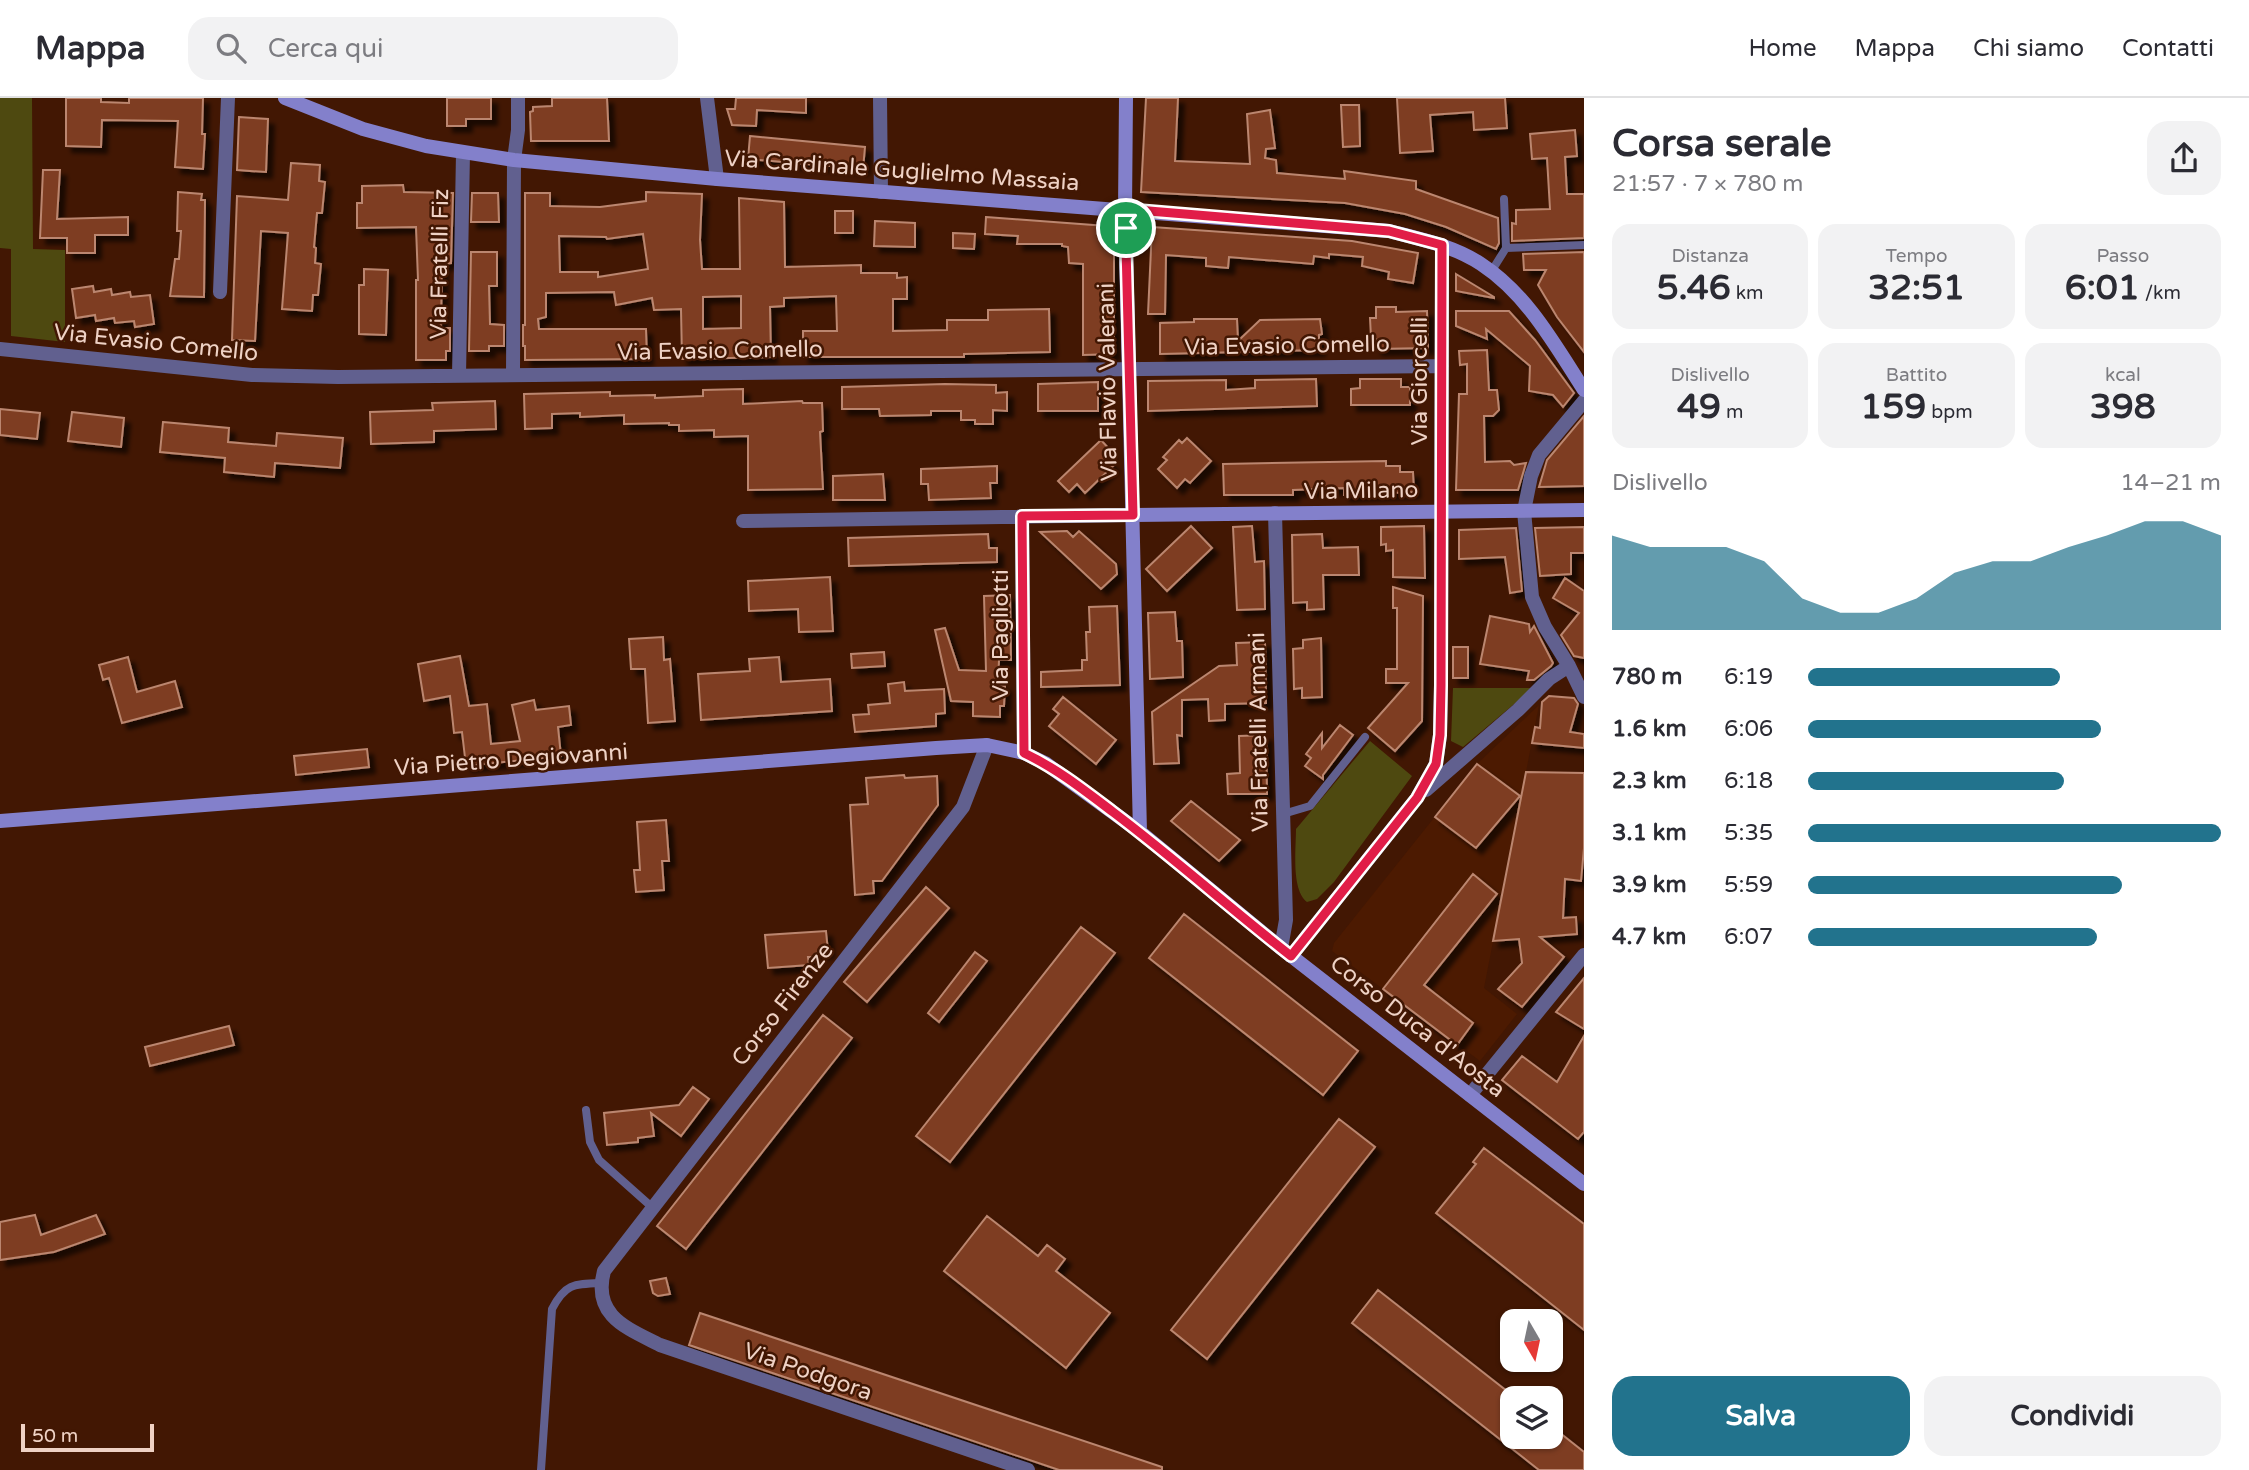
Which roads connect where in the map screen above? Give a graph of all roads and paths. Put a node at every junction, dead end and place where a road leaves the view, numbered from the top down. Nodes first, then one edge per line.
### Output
1 (228, 98) edge
2 (285, 98) edge
3 (518, 98) edge
4 (707, 98) edge
5 (880, 98) edge
6 (1126, 98) edge
7 (463, 152) junction
8 (514, 160) junction
9 (718, 180) junction
10 (881, 192) junction
11 (1504, 199) dead end
12 (1125, 209) junction
13 (1442, 245) junction
14 (1584, 245) edge
15 (1506, 248) junction
16 (1491, 272) junction
17 (220, 292) dead end
18 (0, 349) edge
19 (1442, 366) junction
20 (1130, 369) junction
21 (513, 375) junction
22 (459, 376) junction
23 (1584, 390) edge
24 (1584, 401) edge
25 (1584, 510) edge
26 (1524, 511) junction
27 (1441, 512) junction
28 (1275, 513) junction
29 (1133, 515) junction
30 (1022, 516) junction
31 (743, 521) dead end
32 (1569, 666) junction
33 (1584, 697) edge
34 (1365, 737) dead end
35 (987, 745) junction
36 (1024, 753) junction
37 (1417, 798) junction
38 (1283, 814) junction
39 (0, 821) edge
40 (1140, 832) junction
41 (1286, 952) junction
42 (1584, 955) edge
43 (1470, 1095) junction
44 (586, 1110) dead end
45 (1584, 1184) edge
46 (653, 1208) junction
47 (601, 1283) junction
48 (541, 1470) edge
49 (1028, 1470) edge

1 - 17 street
2 - 7 street, Via Cardinale Guglielmo Massaia
3 - 8 street
4 - 9 street
5 - 10 street
6 - 12 street, Via Flavio Valerani
7 - 8 street, Via Cardinale Guglielmo Massaia
7 - 22 street, Via Fratelli Fiz
8 - 9 street, Via Cardinale Guglielmo Massaia
8 - 21 street
9 - 10 street, Via Cardinale Guglielmo Massaia
10 - 12 street, Via Cardinale Guglielmo Massaia
11 - 15 lane
12 - 13 street, Via Cardinale Guglielmo Massaia
12 - 20 street, Via Flavio Valerani
13 - 16 street, Via Cardinale Guglielmo Massaia
13 - 19 street, Via Giorcelli
14 - 15 lane
15 - 16 lane
16 - 23 street, Via Cardinale Guglielmo Massaia
18 - 22 street, Via Evasio Comello
19 - 20 street, Via Evasio Comello
19 - 27 street, Via Giorcelli
20 - 21 street, Via Evasio Comello
20 - 29 street, Via Flavio Valerani
21 - 22 street, Via Evasio Comello
24 - 26 street
25 - 26 street, Via Milano
26 - 27 street, Via Milano
26 - 32 street
27 - 28 street, Via Milano
27 - 37 street, Via Giorcelli
28 - 29 street, Via Milano
28 - 38 street, Via Fratelli Armani
29 - 30 street
29 - 40 street, Via Flavio Valerani
30 - 31 street
30 - 36 street, Via Pagliotti
32 - 33 street
32 - 37 street
34 - 38 lane
35 - 36 street, Via Pietro Degiovanni
35 - 39 street, Via Pietro Degiovanni
35 - 46 street, Corso Firenze
36 - 40 street, Corso Duca d'Aosta
37 - 41 street
38 - 41 street, Via Fratelli Armani
40 - 41 street, Corso Duca d'Aosta
41 - 43 street, Corso Duca d'Aosta
42 - 43 street
43 - 45 street, Corso Duca d'Aosta
44 - 46 lane
46 - 47 street, Corso Firenze
47 - 48 lane
47 - 49 street, Via Podgora

